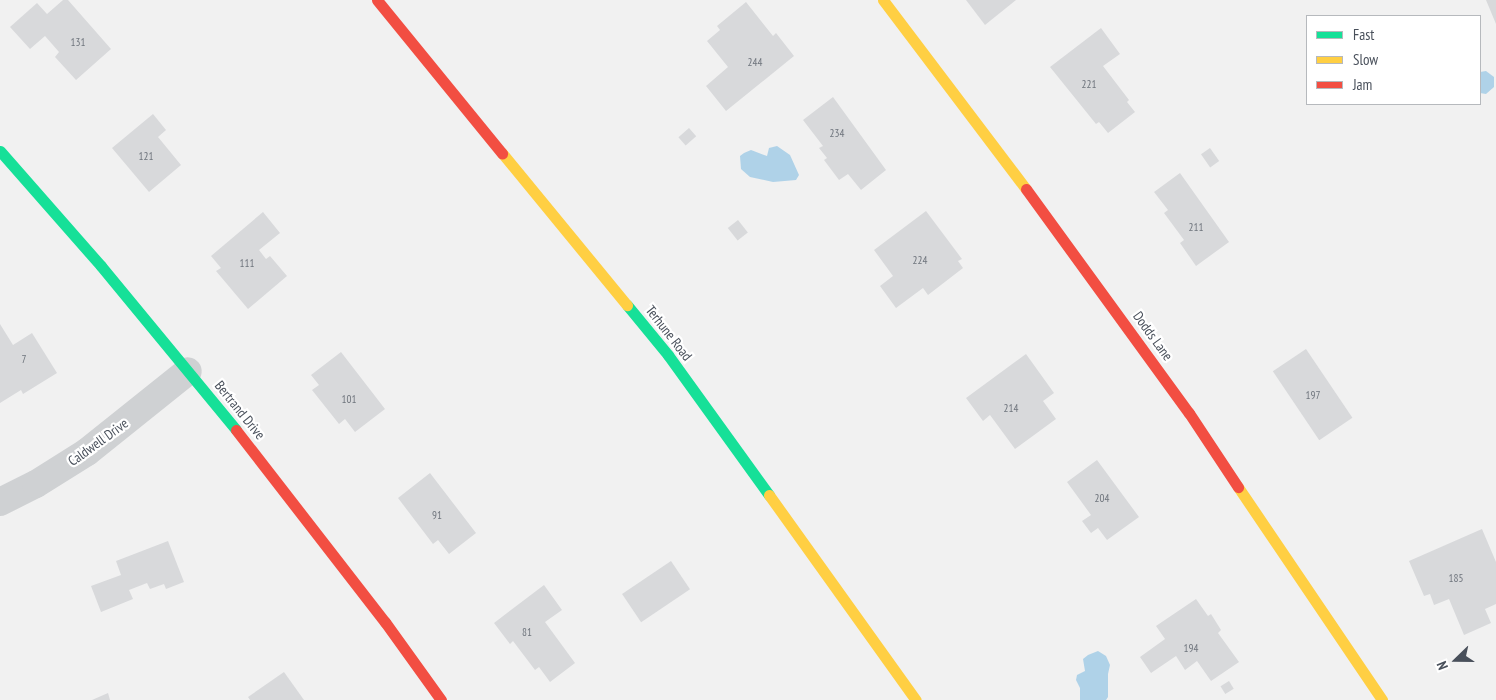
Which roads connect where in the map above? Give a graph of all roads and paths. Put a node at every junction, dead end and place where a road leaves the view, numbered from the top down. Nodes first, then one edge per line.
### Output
1 (377, 0) edge
2 (883, 0) edge
3 (0, 151) edge
4 (188, 371) junction
5 (0, 502) edge
6 (441, 700) edge
7 (916, 700) edge
8 (1382, 700) edge

1 - 7 street, Terhune Road
2 - 8 street, Dodds Lane
3 - 4 street, Bertrand Drive
4 - 5 street, Caldwell Drive
4 - 6 street, Bertrand Drive

